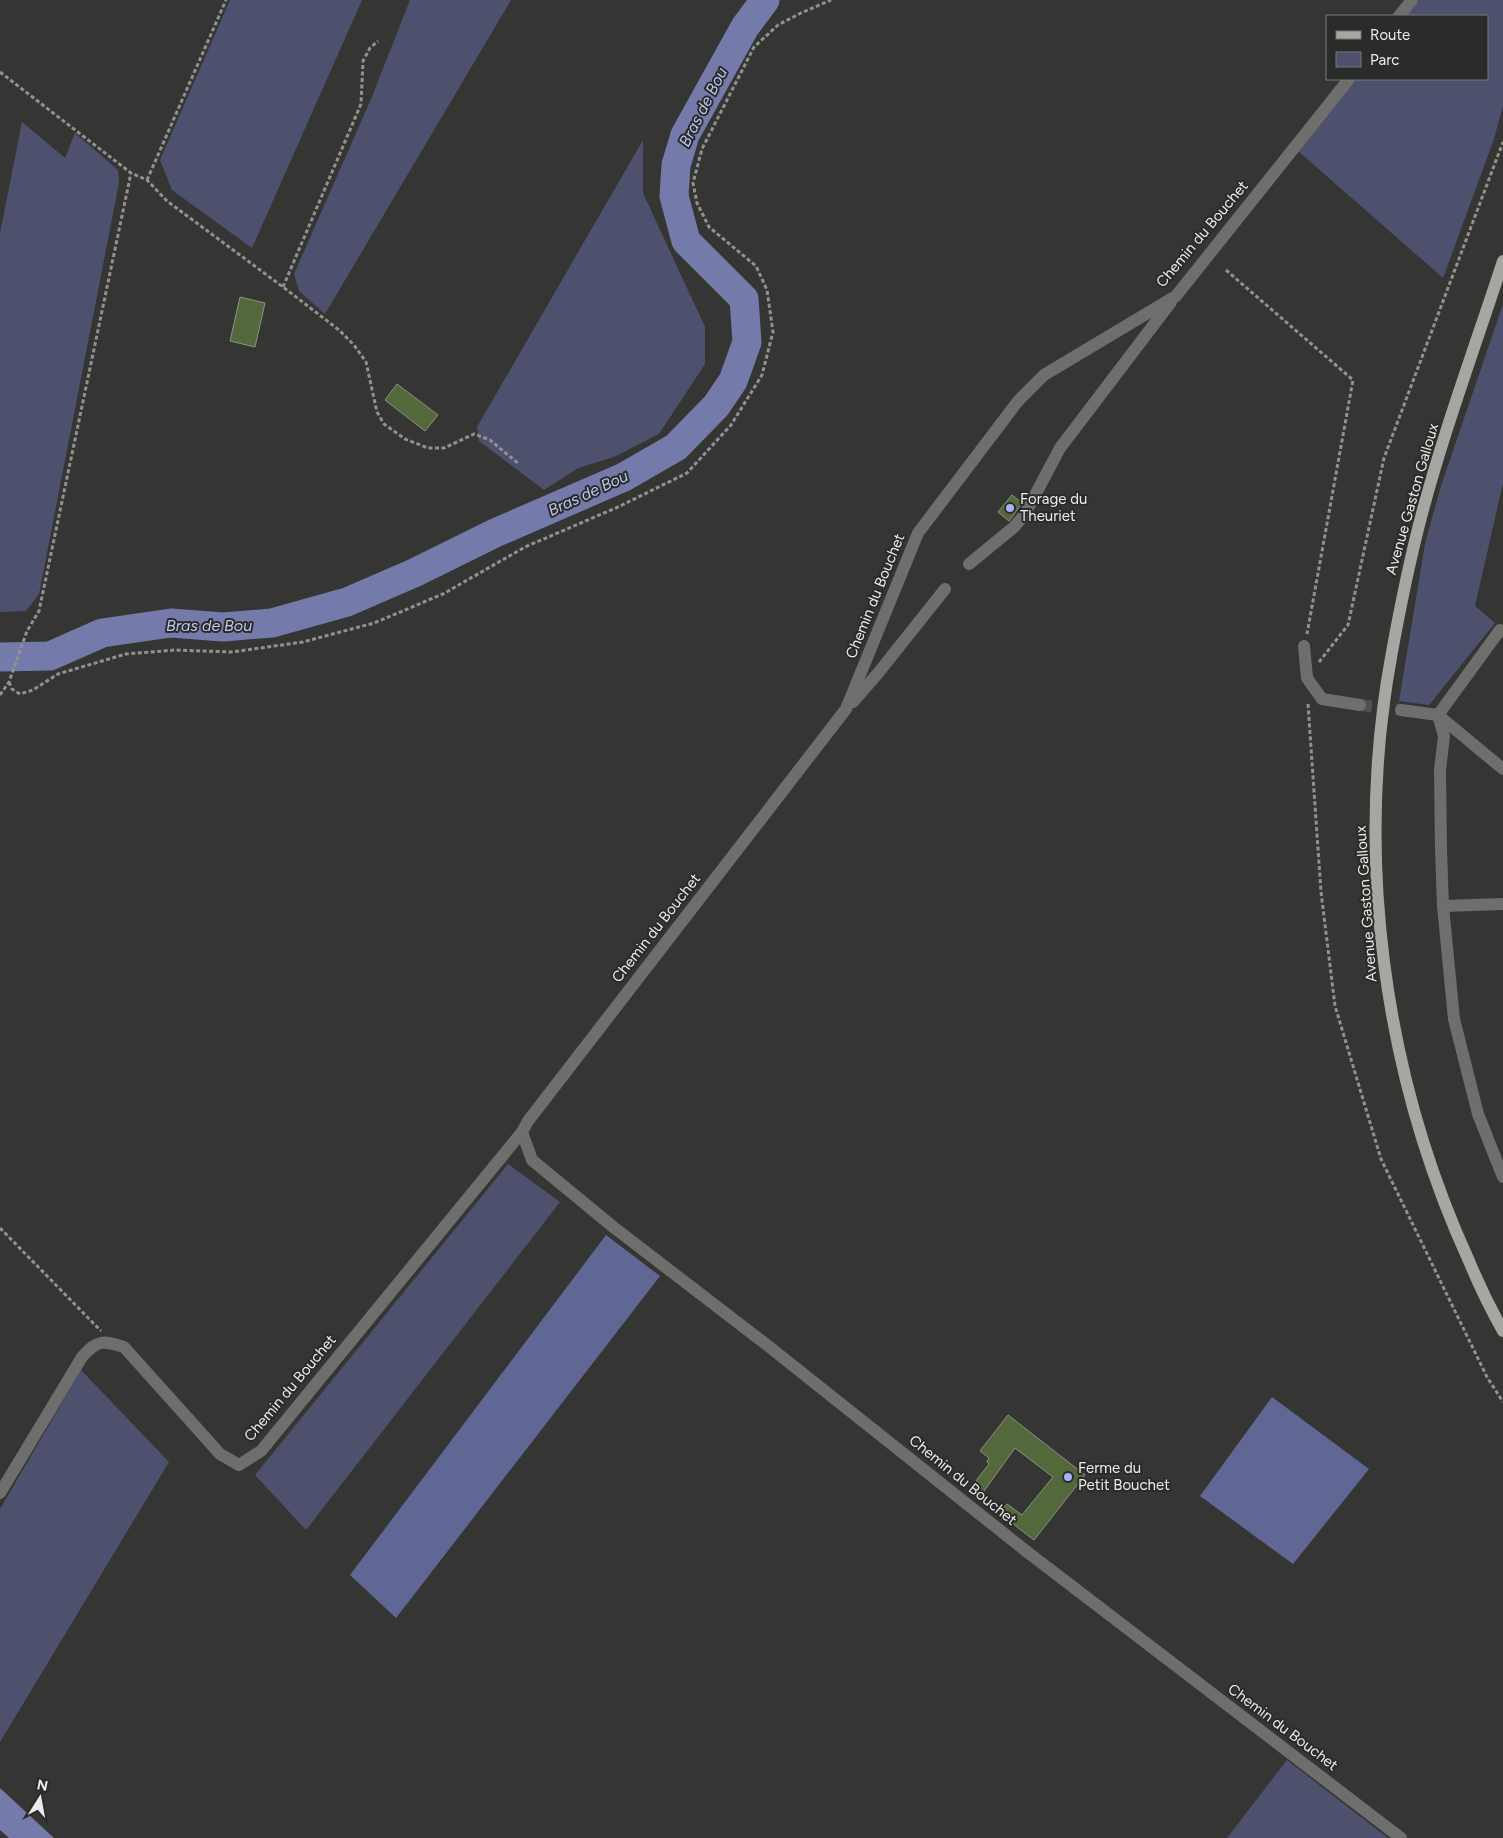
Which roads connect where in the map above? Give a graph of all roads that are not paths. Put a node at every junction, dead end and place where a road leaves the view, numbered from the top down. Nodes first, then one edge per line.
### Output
1 (1412, 0) edge
2 (1400, 15) edge
3 (1348, 80) edge
4 (1503, 261) edge
5 (1176, 296) junction
6 (969, 564) dead end
7 (945, 589) dead end
8 (1500, 630) dead end
9 (1304, 646) road end
10 (1360, 705) tunnel mouth
11 (846, 709) junction
12 (1401, 710) tunnel mouth
13 (1438, 714) junction
14 (1503, 769) edge
15 (1503, 904) edge
16 (1443, 906) junction
17 (522, 1132) junction
18 (1503, 1177) edge
19 (1503, 1331) edge
20 (0, 1493) edge
21 (1401, 1838) edge

1 - 2 street
3 - 5 street, Chemin du Bouchet
4 - 19 main road, Avenue Gaston Galloux
5 - 6 street
5 - 11 street, Chemin du Bouchet
7 - 11 street
8 - 13 street
9 - 10 street
11 - 17 street, Chemin du Bouchet
12 - 13 street
13 - 14 street
13 - 16 street
15 - 16 street
16 - 18 street
17 - 20 street, Chemin du Bouchet
17 - 21 street, Chemin du Bouchet

